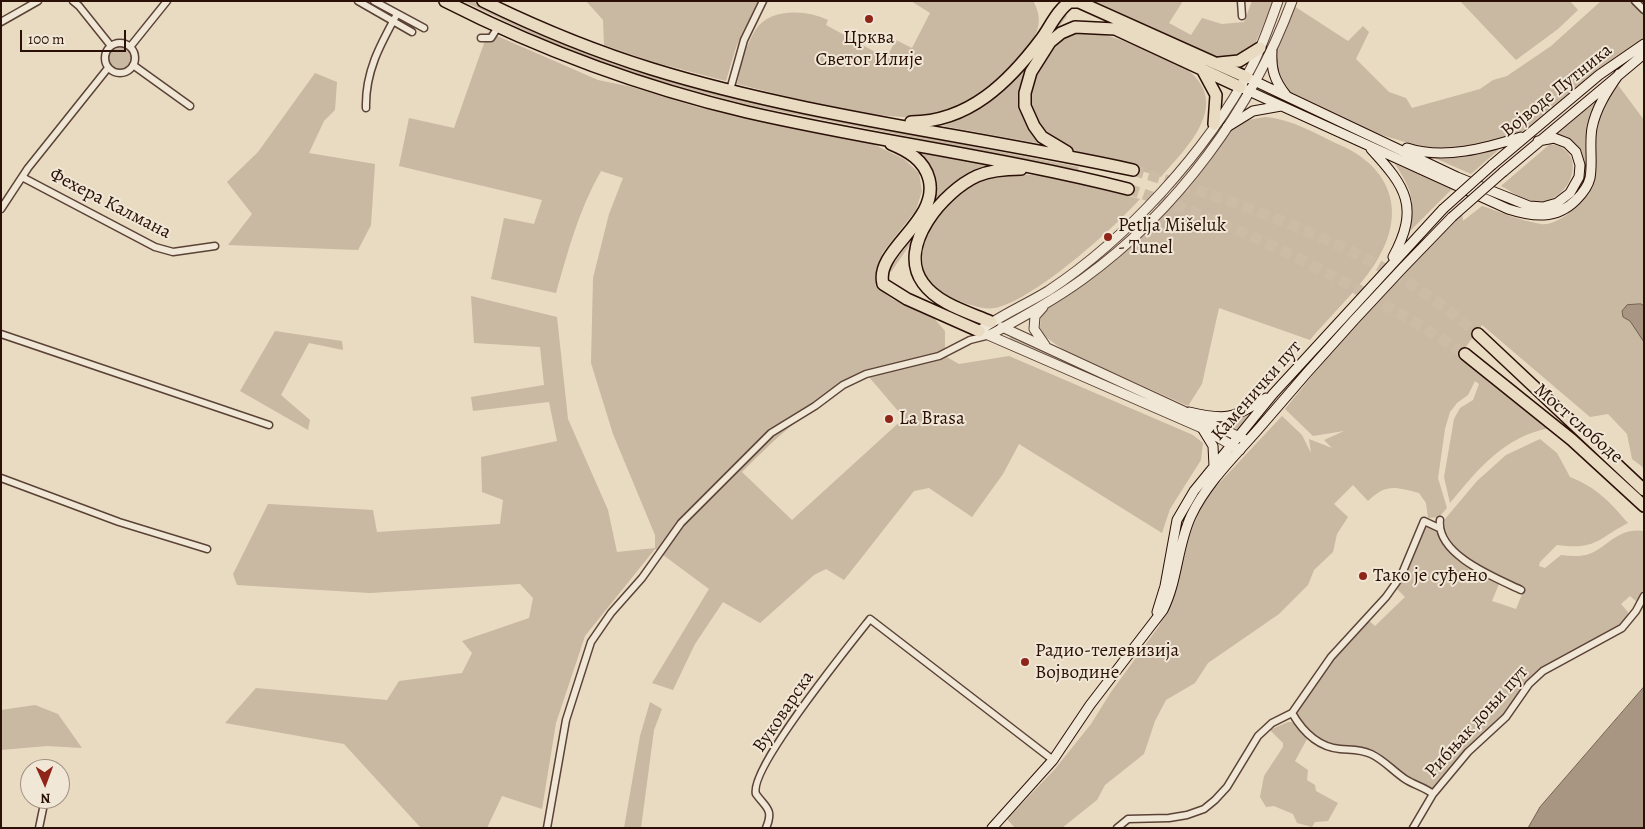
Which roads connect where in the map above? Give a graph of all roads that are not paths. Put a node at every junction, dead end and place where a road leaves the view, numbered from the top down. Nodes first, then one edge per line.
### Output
1 (72, 1) edge
2 (166, 1) edge
3 (358, 1) edge
4 (374, 1) edge
5 (446, 1) edge
6 (483, 1) edge
7 (763, 1) edge
8 (1242, 1) edge
9 (1278, 1) edge
10 (1292, 1) edge
11 (1635, 1) edge
12 (35, 2) edge
13 (79, 4) edge
14 (1644, 10) edge
15 (397, 14) junction
16 (1242, 16) dead end
17 (1, 22) edge
18 (393, 22) junction
19 (498, 27) junction
20 (424, 28) dead end
21 (412, 32) dead end
22 (481, 38) dead end
23 (1644, 44) edge
24 (111, 46) junction
25 (130, 46) junction
26 (1266, 49) junction
27 (1644, 54) edge
28 (133, 66) junction
29 (1206, 66) junction
30 (108, 68) junction
31 (1619, 74) junction
32 (1248, 84) junction
33 (724, 89) junction
34 (1290, 98) junction
35 (190, 106) dead end
36 (1282, 106) junction
37 (366, 108) dead end
38 (882, 122) junction
39 (1214, 124) junction
40 (1227, 127) junction
41 (861, 134) junction
42 (1369, 135) junction
43 (1526, 135) junction
44 (1538, 141) junction
45 (1368, 146) junction
46 (1088, 160) junction
47 (1048, 170) junction
48 (1133, 170) tunnel mouth
49 (22, 177) junction
50 (1128, 189) tunnel mouth
51 (1, 209) edge
52 (1443, 209) joint
53 (1452, 216) joint
54 (215, 246) dead end
55 (1385, 270) junction
56 (1053, 298) junction
57 (991, 322) junction
58 (1004, 328) junction
59 (979, 330) junction
60 (1, 334) edge
61 (1478, 334) tunnel mouth
62 (990, 336) junction
63 (970, 340) junction
64 (1050, 350) junction
65 (1465, 354) tunnel mouth
66 (1273, 394) junction
67 (1189, 412) junction
68 (268, 425) dead end
69 (1202, 428) junction
70 (1239, 435) junction
71 (1248, 442) junction
72 (1232, 444) junction
73 (1240, 450) junction
74 (1214, 466) junction
75 (1, 478) edge
76 (1644, 490) edge
77 (1644, 506) edge
78 (1440, 520) dead end
79 (1439, 528) junction
80 (207, 549) dead end
81 (1521, 590) dead end
82 (1644, 596) edge
83 (1153, 626) junction
84 (1292, 713) junction
85 (1054, 760) junction
86 (1433, 794) junction
87 (44, 809) edge
88 (39, 828) edge
89 (547, 828) edge
90 (766, 828) edge
91 (992, 828) edge
92 (1117, 828) edge
93 (1413, 828) edge

1 - 13 street
2 - 25 street
3 - 18 street
4 - 15 street
5 - 19 highway
6 - 33 highway
7 - 33 street
8 - 16 street
9 - 26 main road
10 - 26 main road
11 - 14 street
12 - 17 street
13 - 24 street
15 - 18 street
15 - 20 street
18 - 21 street
18 - 37 street
19 - 22 street
19 - 41 highway
23 - 43 main road, Војводе Путника
24 - 25 street
24 - 30 street
25 - 28 street
26 - 29 highway
26 - 32 main road
26 - 34 main road
27 - 31 main road, Војводе Путника
28 - 30 street
28 - 35 street
29 - 32 highway
29 - 38 highway
29 - 39 highway
29 - 46 highway
30 - 49 street
31 - 44 main road, Војводе Путника
31 - 45 main road
32 - 34 main road
32 - 36 main road
32 - 39 main road
32 - 40 main road
33 - 38 highway
34 - 42 main road
36 - 40 main road
36 - 45 main road
38 - 46 highway
39 - 57 main road
40 - 56 main road
41 - 47 highway
41 - 59 highway
42 - 43 main road
42 - 44 main road
43 - 52 main road, Војводе Путника, bridge
44 - 53 main road, Војводе Путника, bridge
45 - 55 main road
46 - 48 highway
47 - 50 highway
47 - 57 highway
49 - 51 street
49 - 54 street, Фехера Калмана
52 - 55 main road, Каменички пут
53 - 71 main road, Каменички пут
55 - 66 main road, Каменички пут
56 - 58 main road
56 - 64 main road
57 - 58 main road
57 - 59 main road
58 - 62 main road
58 - 64 main road
59 - 62 main road
59 - 63 street
60 - 68 street
61 - 76 highway, Мост слободе
62 - 63 street
62 - 69 main road
63 - 89 street
64 - 67 main road
65 - 77 highway, Мост слободе
66 - 67 main road
66 - 70 main road, Каменички пут
67 - 70 main road
69 - 72 main road
69 - 74 main road
70 - 71 main road
70 - 72 main road, Каменички пут
71 - 73 main road, Каменички пут
72 - 73 main road
72 - 74 main road, Каменички пут
73 - 83 main road, Каменички пут
74 - 83 main road, Каменички пут
75 - 80 street
78 - 79 street
79 - 81 street
79 - 84 street
82 - 86 street, Рибњак доњи пут
83 - 85 main road, Каменички пут
84 - 86 street
84 - 92 street
85 - 90 street, Вуковарска
85 - 91 main road, Каменички пут
86 - 93 street, Рибњак доњи пут
87 - 88 street

